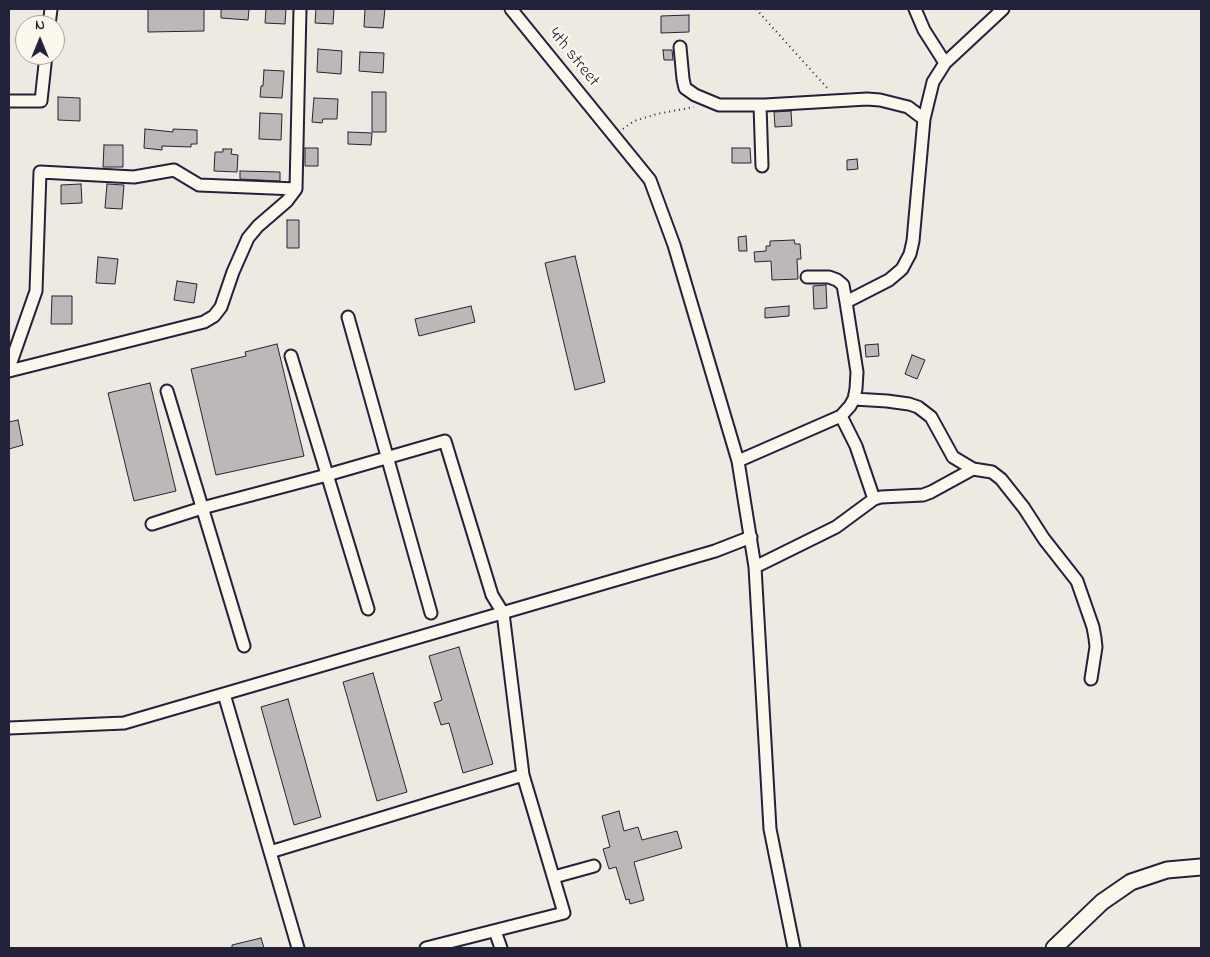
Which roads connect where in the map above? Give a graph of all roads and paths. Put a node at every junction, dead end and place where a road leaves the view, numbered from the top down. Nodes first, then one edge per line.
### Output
1 (300, 9) edge
2 (511, 9) edge
3 (756, 9) edge
4 (915, 9) edge
5 (1003, 9) edge
6 (680, 47) dead end
7 (945, 63) junction
8 (45, 65) edge
9 (847, 99) junction
10 (9, 101) edge
11 (760, 104) junction
12 (719, 105) junction
13 (924, 119) junction
14 (611, 133) junction
15 (762, 166) dead end
16 (296, 190) junction
17 (807, 276) dead end
18 (846, 302) junction
19 (348, 318) dead end
20 (291, 356) dead end
21 (9, 369) edge
22 (167, 390) dead end
23 (854, 399) junction
24 (841, 416) junction
25 (387, 457) junction
26 (738, 461) junction
27 (972, 469) junction
28 (327, 475) junction
29 (874, 500) junction
30 (202, 508) junction
31 (152, 524) dead end
32 (750, 536) junction
33 (755, 567) junction
34 (368, 609) dead end
35 (431, 613) dead end
36 (503, 613) junction
37 (244, 646) dead end
38 (1091, 679) dead end
39 (224, 694) junction
40 (9, 728) edge
41 (523, 775) junction
42 (270, 852) junction
43 (594, 866) dead end
44 (1201, 867) edge
45 (554, 877) junction
46 (495, 930) junction
47 (298, 948) edge
48 (426, 948) edge
49 (501, 948) edge
50 (794, 948) edge
51 (1054, 948) edge

1 - 16 street
2 - 14 street, 4th street
3 - 9 path
4 - 7 street
5 - 7 street
6 - 12 street
7 - 13 street
8 - 10 street
9 - 11 street
9 - 13 street
11 - 12 street
11 - 15 street
12 - 14 path
13 - 18 street
14 - 26 street, 4th street
16 - 21 street
16 - 21 street
17 - 18 street
18 - 23 street
19 - 25 street
20 - 28 street
22 - 30 street
23 - 24 street
23 - 27 street
24 - 26 street
24 - 29 street
25 - 28 street
25 - 35 street
25 - 36 street
26 - 32 street, 4th street
27 - 29 street
27 - 38 street
28 - 30 street
28 - 34 street
29 - 33 street
30 - 31 street
30 - 37 street
32 - 33 street, 4th street
32 - 36 street
33 - 50 street, 4th street
36 - 39 street
36 - 41 street
39 - 40 street
39 - 42 street
41 - 42 street
41 - 45 street
42 - 47 street
43 - 45 street
44 - 51 main road
45 - 46 street
46 - 48 street
46 - 49 street

